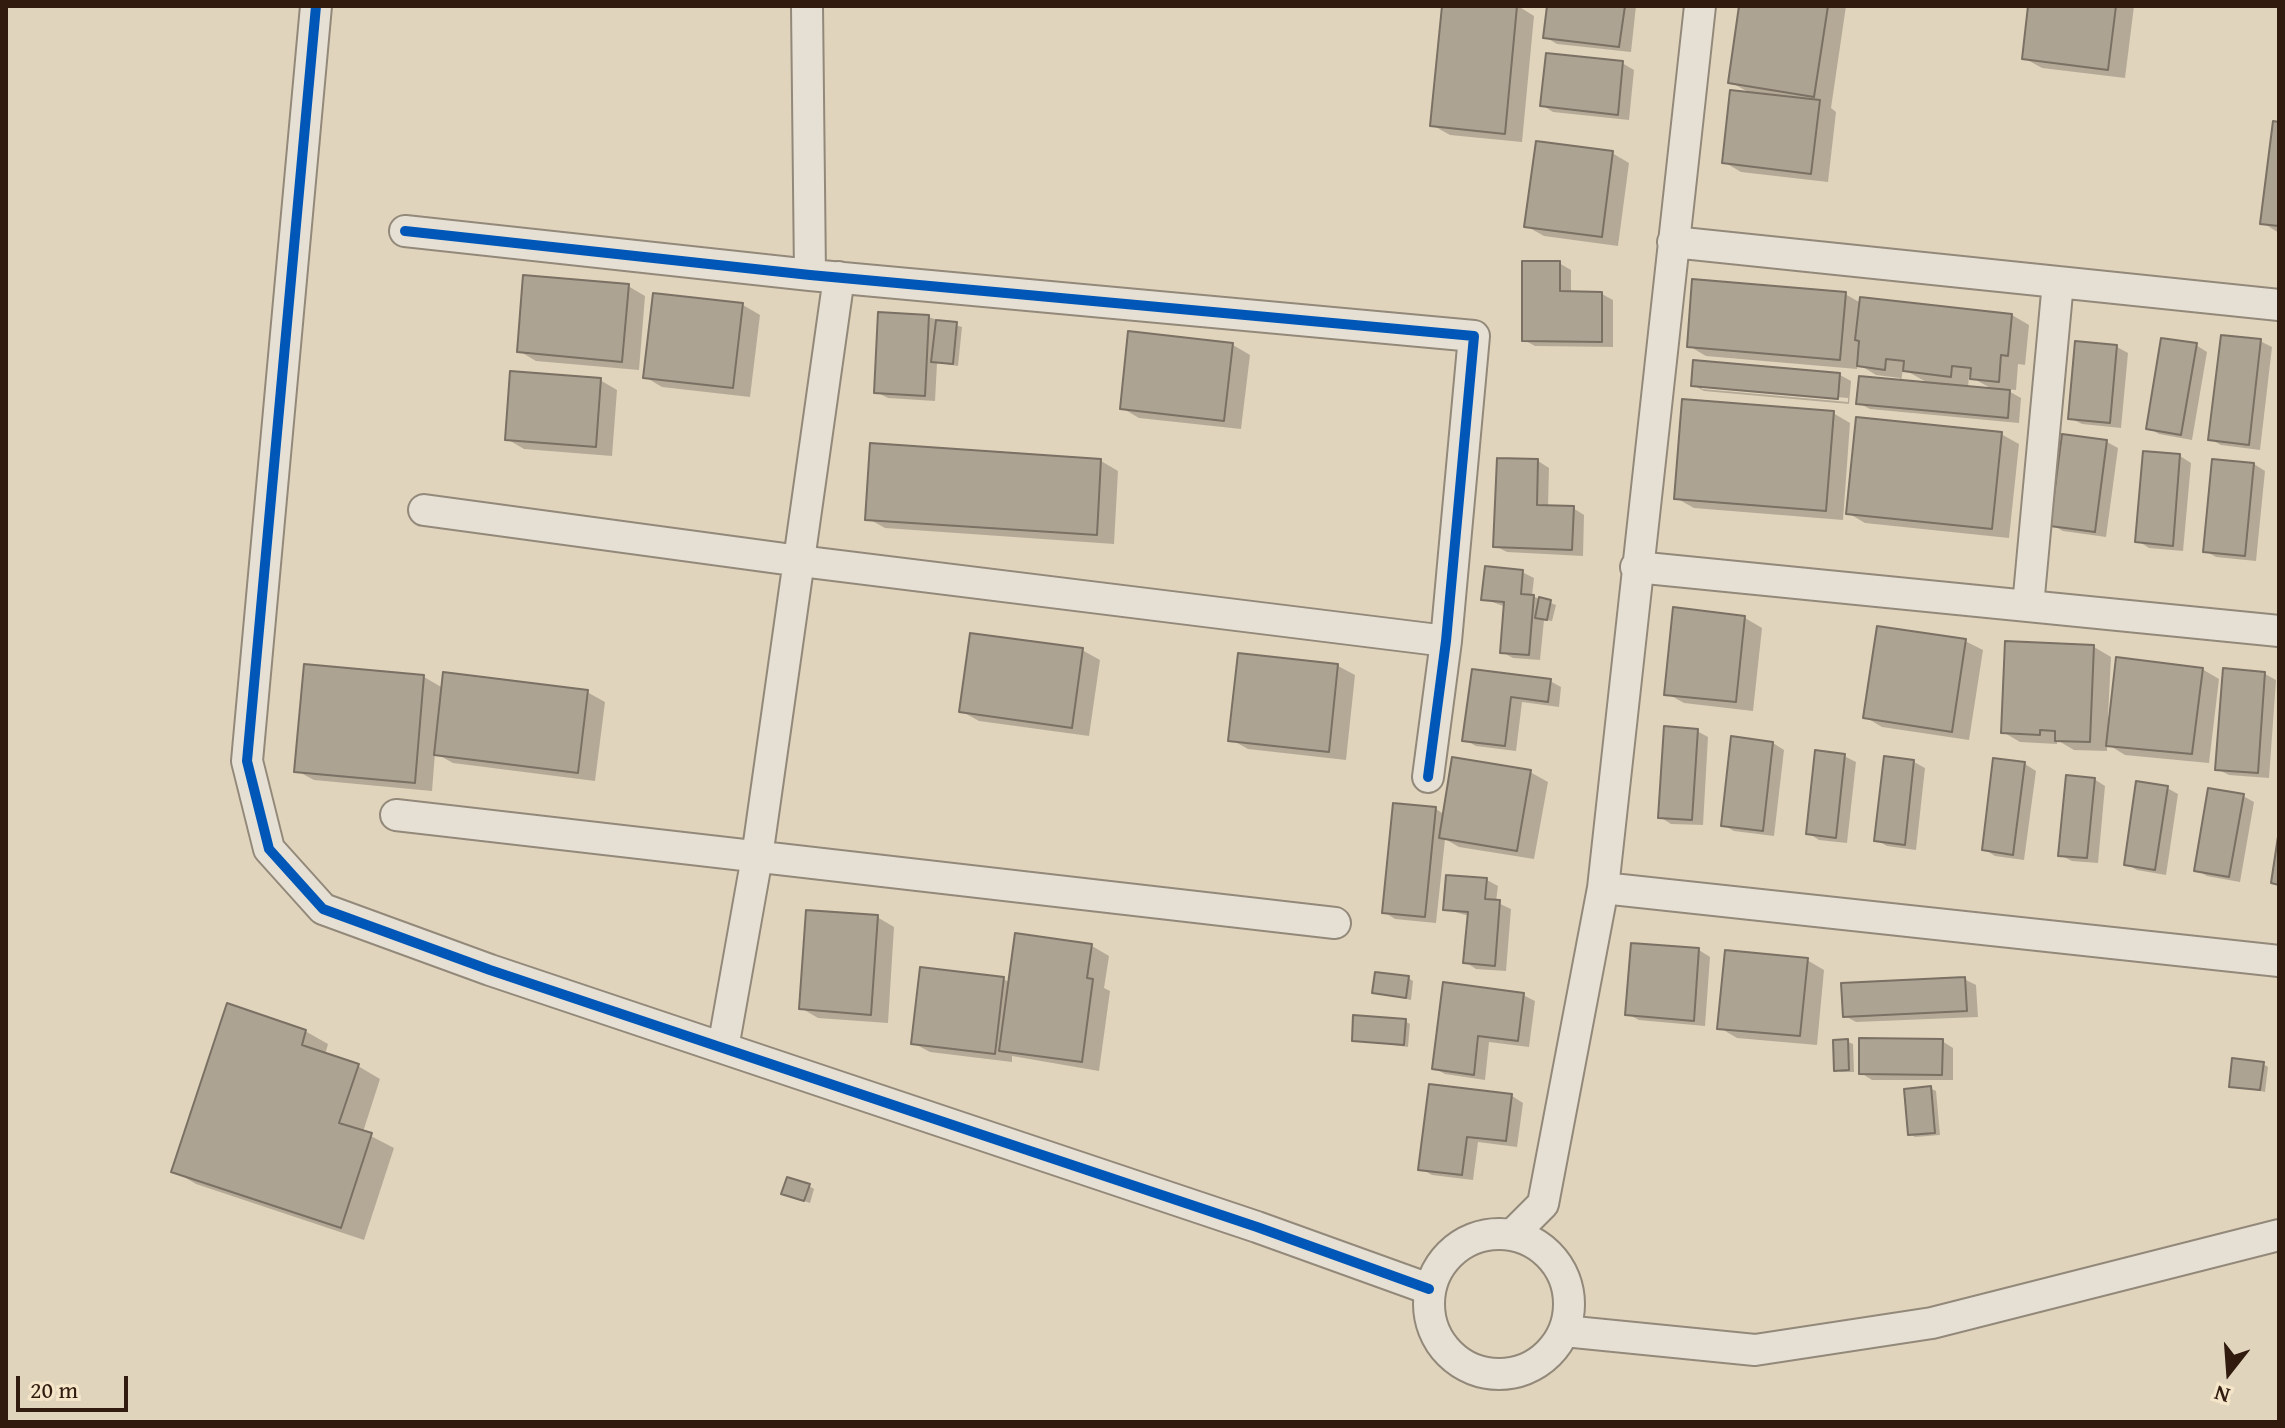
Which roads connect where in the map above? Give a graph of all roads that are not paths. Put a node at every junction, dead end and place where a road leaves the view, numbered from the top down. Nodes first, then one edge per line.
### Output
1 (316, 6) edge
2 (807, 6) edge
3 (1700, 6) edge
4 (405, 231) dead end
5 (1673, 242) junction
6 (824, 276) junction
7 (2058, 282) junction
8 (2279, 305) edge
9 (424, 510) dead end
10 (800, 561) junction
11 (1636, 567) junction
12 (2028, 606) junction
13 (2279, 631) edge
14 (1446, 641) junction
15 (1428, 777) dead end
16 (396, 815) dead end
17 (757, 857) junction
18 (1603, 888) junction
19 (1335, 923) dead end
20 (2279, 961) edge
21 (723, 1048) junction
22 (1513, 1234) junction
23 (2279, 1235) edge
24 (1429, 1289) junction
25 (1564, 1331) junction

1 - 21 street
2 - 6 street
3 - 5 street
4 - 6 street
5 - 7 street
5 - 11 street
6 - 10 street
6 - 14 street
7 - 8 street
7 - 12 street
9 - 10 street
10 - 14 street
10 - 17 street
11 - 12 street
11 - 18 street
12 - 13 street
14 - 15 street
16 - 17 street
17 - 19 street
17 - 21 street
18 - 20 street
18 - 22 street
21 - 24 street
22 - 24 street
22 - 25 street
23 - 25 street
24 - 25 street

